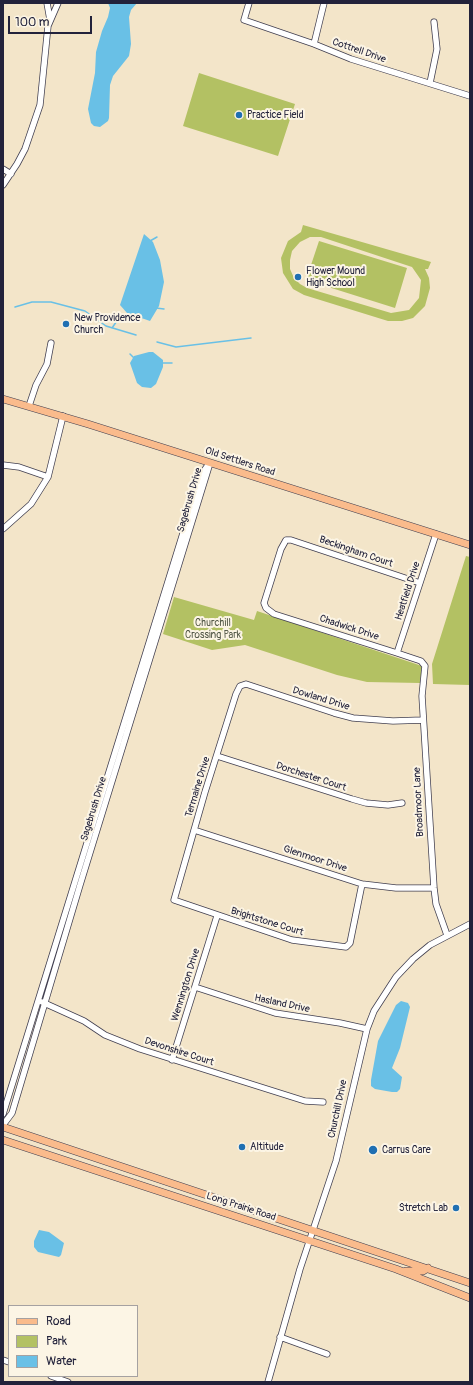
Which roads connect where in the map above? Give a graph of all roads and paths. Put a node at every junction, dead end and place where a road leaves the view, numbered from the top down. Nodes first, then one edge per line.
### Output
1 (48, 3) edge
2 (58, 3) edge
3 (248, 3) edge
4 (324, 3) edge
5 (50, 22) junction
6 (434, 22) dead end
7 (314, 44) junction
8 (430, 84) junction
9 (470, 96) edge
10 (3, 169) edge
11 (11, 174) junction
12 (3, 185) edge
13 (51, 343) dead end
14 (3, 398) edge
15 (29, 406) junction
16 (63, 416) junction
17 (210, 463) junction
18 (3, 465) edge
19 (48, 477) junction
20 (3, 529) edge
21 (436, 534) junction
22 (470, 545) edge
23 (420, 583) junction
24 (266, 608) joint
25 (397, 653) junction
26 (425, 666) joint
27 (141, 680) junction
28 (240, 686) joint
29 (423, 720) junction
30 (217, 756) junction
31 (402, 803) dead end
32 (194, 830) junction
33 (362, 884) junction
34 (434, 888) junction
35 (175, 894) joint
36 (217, 916) junction
37 (470, 924) edge
38 (447, 935) junction
39 (195, 987) junction
40 (38, 1001) junction
41 (45, 1004) junction
42 (367, 1029) junction
43 (27, 1038) junction
44 (172, 1060) junction
45 (27, 1063) junction
46 (322, 1102) dead end
47 (3, 1114) edge
48 (3, 1126) edge
49 (3, 1140) edge
50 (154, 1178) junction
51 (150, 1188) junction
52 (313, 1230) junction
53 (309, 1240) junction
54 (428, 1268) junction
55 (396, 1269) junction
56 (470, 1283) edge
57 (470, 1298) edge
58 (280, 1338) junction
59 (327, 1354) dead end
60 (54, 1377) edge
61 (68, 1382) edge
62 (268, 1382) edge

1 - 5 street
2 - 5 street
3 - 7 street, Cottrell Drive
4 - 7 street
5 - 11 street
6 - 8 street
7 - 8 street, Cottrell Drive
8 - 9 street, Cottrell Drive
10 - 11 street
11 - 12 street
13 - 15 street
14 - 15 main road, Old Settlers Road
15 - 16 main road, Old Settlers Road
16 - 17 main road, Old Settlers Road
16 - 19 street
17 - 21 main road, Old Settlers Road
17 - 27 street, Sagebrush Drive
18 - 19 street
19 - 20 street
21 - 22 main road, Old Settlers Road
21 - 23 street, Heatfield Drive
23 - 24 street, Beckingham Court
23 - 25 street, Heatfield Drive
24 - 25 street, Chadwick Drive
25 - 26 street, Chadwick Drive
26 - 29 street, Broadmoor Lane
27 - 40 street, Sagebrush Drive
27 - 41 street, Sagebrush Drive
28 - 29 street, Dowland Drive
28 - 30 street, Termaine Drive
29 - 34 street, Broadmoor Lane
30 - 31 street, Dorchester Court
30 - 32 street, Termaine Drive
32 - 33 street, Glenmoor Drive
32 - 35 street, Termaine Drive
33 - 34 street, Glenmoor Drive
33 - 36 street, Brightstone Court
34 - 38 street, Broadmoor Lane
35 - 36 street, Brightstone Court
36 - 39 street, Wennington Drive
37 - 38 street, Churchill Drive
38 - 42 street, Churchill Drive
39 - 42 street, Hasland Drive
39 - 44 street, Wennington Drive
40 - 41 street, Devonshire Court
40 - 43 street, Sagebrush Drive
41 - 44 street, Devonshire Court
41 - 45 street, Sagebrush Drive
42 - 52 street, Churchill Drive
43 - 45 street
43 - 47 street, Sagebrush Drive
44 - 46 street, Devonshire Court
45 - 48 street, Sagebrush Drive
48 - 50 main road, Long Prairie Road
49 - 51 main road, Long Prairie Road
50 - 51 main road
50 - 52 main road, Long Prairie Road
51 - 53 main road, Long Prairie Road
52 - 53 street, Churchill Drive
52 - 54 main road, Long Prairie Road
53 - 55 main road, Long Prairie Road
53 - 58 street, Churchill Drive
54 - 55 main road
54 - 56 main road, Long Prairie Road
55 - 57 main road, Long Prairie Road
58 - 59 street
58 - 62 street, Churchill Drive
60 - 61 street

